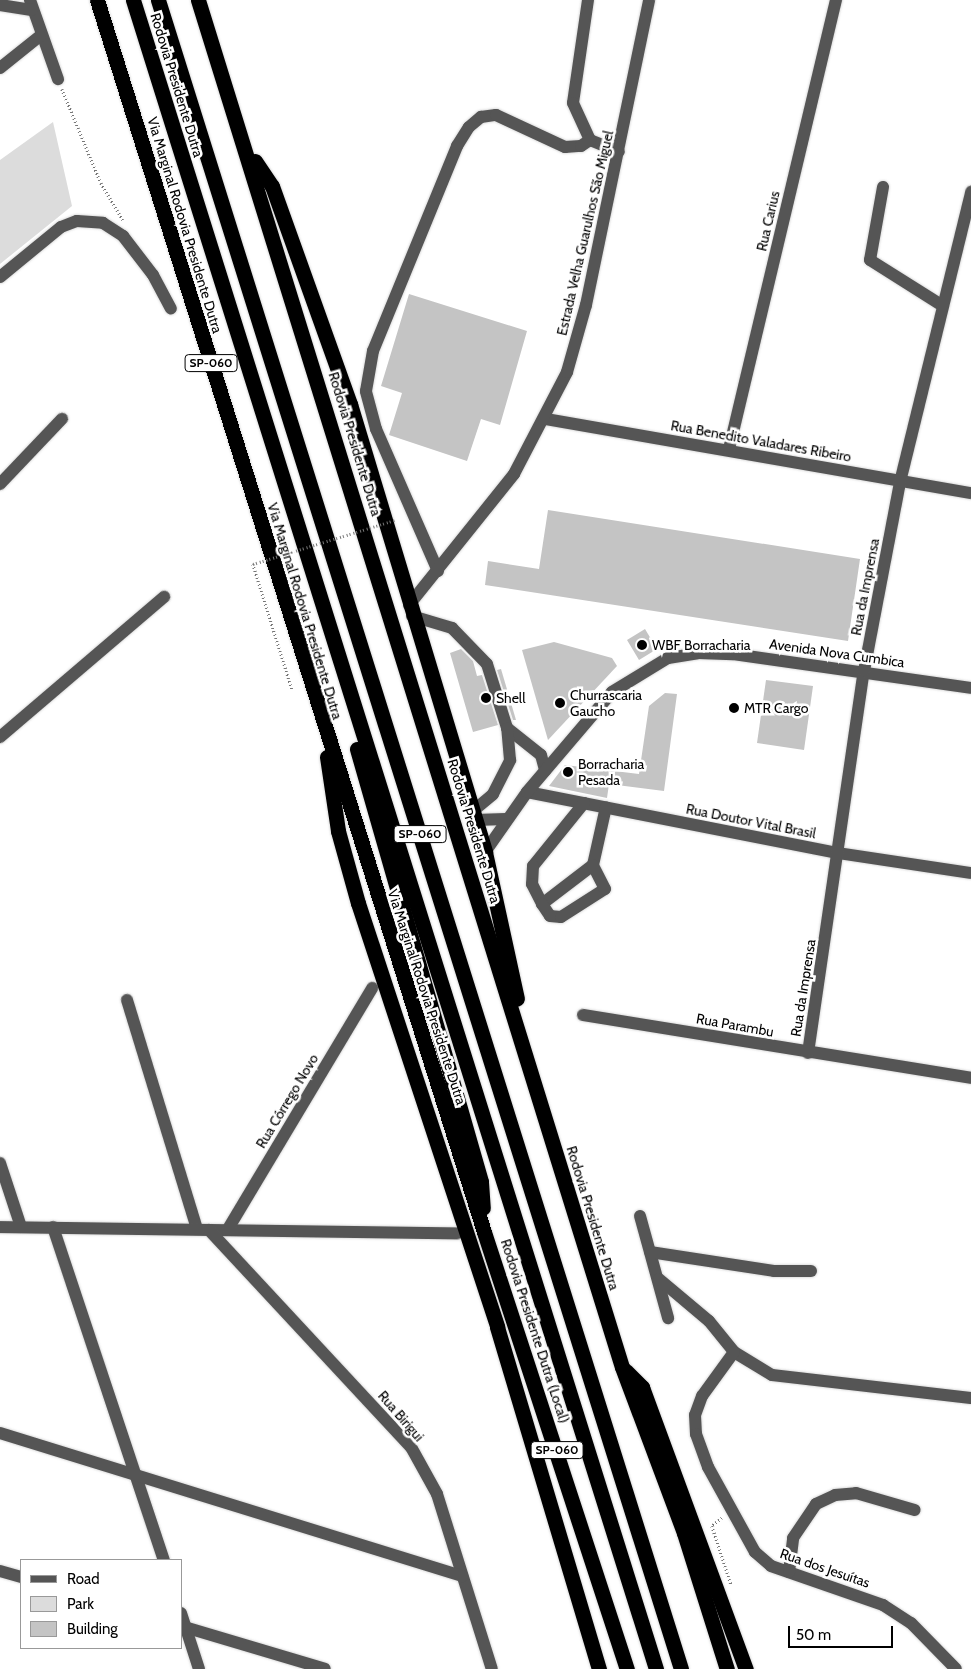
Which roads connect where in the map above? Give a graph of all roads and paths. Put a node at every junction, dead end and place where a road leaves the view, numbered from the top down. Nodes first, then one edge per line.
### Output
1 (97, 0) edge
2 (133, 0) edge
3 (158, 0) edge
4 (198, 0) edge
5 (588, 0) edge
6 (649, 0) edge
7 (836, 0) edge
8 (0, 5) edge
9 (31, 5) edge
10 (40, 36) junction
11 (0, 68) edge
12 (58, 79) joint
13 (590, 140) junction
14 (247, 149) junction
15 (619, 152) junction
16 (883, 187) dead end
17 (971, 192) edge
18 (125, 224) dead end
19 (0, 277) edge
20 (943, 306) junction
21 (171, 309) dead end
22 (62, 419) dead end
23 (546, 419) junction
24 (729, 449) junction
25 (900, 482) junction
26 (0, 484) edge
27 (971, 494) edge
28 (395, 520) dead end
29 (307, 559) junction
30 (438, 571) junction
31 (164, 597) dead end
32 (410, 610) junction
33 (864, 672) junction
34 (971, 688) edge
35 (292, 690) dead end
36 (324, 726) junction
37 (507, 728) junction
38 (0, 737) edge
39 (546, 770) junction
40 (527, 792) junction
41 (584, 803) junction
42 (606, 807) junction
43 (474, 816) junction
44 (506, 819) junction
45 (485, 852) junction
46 (838, 853) junction
47 (593, 865) junction
48 (971, 873) edge
49 (542, 904) junction
50 (372, 988) dead end
51 (127, 1000) dead end
52 (583, 1015) dead end
53 (516, 1027) junction
54 (808, 1053) junction
55 (971, 1078) edge
56 (0, 1163) edge
57 (640, 1216) dead end
58 (0, 1227) edge
59 (21, 1227) junction
60 (53, 1227) junction
61 (228, 1229) junction
62 (203, 1230) junction
63 (484, 1232) junction
64 (457, 1233) dead end
65 (650, 1252) junction
66 (811, 1272) dead end
67 (658, 1279) junction
68 (668, 1318) dead end
69 (734, 1352) junction
70 (622, 1367) junction
71 (971, 1398) edge
72 (0, 1433) edge
73 (136, 1478) junction
74 (915, 1510) dead end
75 (731, 1512) junction
76 (164, 1559) edge
77 (727, 1562) dead end
78 (0, 1571) edge
79 (789, 1572) junction
80 (462, 1576) junction
81 (20, 1577) edge
82 (184, 1627) edge
83 (198, 1669) edge
84 (325, 1669) edge
85 (492, 1669) edge
86 (599, 1669) edge
87 (627, 1669) edge
88 (656, 1669) edge
89 (681, 1669) edge
90 (727, 1669) edge
91 (746, 1669) edge
92 (956, 1669) edge

1 - 36 highway, Via Marginal Rodovia Presidente Dutra / SP-060
2 - 29 highway, Rodovia Presidente Dutra / SP-060
3 - 89 highway, Rodovia Presidente Dutra / SP-060
4 - 14 highway, Rodovia Presidente Dutra / SP-060
5 - 13 street
6 - 15 street, Estrada Velha Guarulhos São Miguel
7 - 24 street, Rua Carius
8 - 9 street
9 - 10 street
10 - 11 street
10 - 12 street
12 - 18 path
13 - 15 street
13 - 30 street
14 - 32 highway
14 - 53 highway, Rodovia Presidente Dutra / SP-060
15 - 23 street, Estrada Velha Guarulhos São Miguel
16 - 20 street
17 - 20 street, Rua da Imprensa
19 - 21 street
20 - 25 street, Rua da Imprensa
22 - 26 street
23 - 24 street, Rua Benedito Valadares Ribeiro
23 - 30 street, Estrada Velha Guarulhos São Miguel
24 - 25 street, Rua Benedito Valadares Ribeiro
25 - 27 street, Rua Benedito Valadares Ribeiro
25 - 33 street, Rua da Imprensa
28 - 35 path, bridge
29 - 63 highway
29 - 88 highway, Rodovia Presidente Dutra / SP-060
30 - 32 street, Estrada Velha Guarulhos São Miguel
31 - 38 street
32 - 37 street
32 - 43 highway
33 - 34 street, Avenida Nova Cumbica
33 - 39 street, Avenida Nova Cumbica
33 - 46 street, Rua da Imprensa
36 - 63 highway, Via Marginal Rodovia Presidente Dutra / SP-060
36 - 86 highway
37 - 39 street
37 - 43 street
39 - 40 street, Avenida Nova Cumbica
40 - 41 street, Rua Doutor Vital Brasil
40 - 44 street
41 - 42 street, Rua Doutor Vital Brasil
41 - 49 street
42 - 46 street, Rua Doutor Vital Brasil
42 - 47 street
43 - 44 street
43 - 45 highway
44 - 45 street
45 - 53 highway
46 - 48 street, Rua Doutor Vital Brasil
46 - 54 street, Rua da Imprensa
47 - 49 street
47 - 49 street
50 - 61 street, Rua Córrego Novo
51 - 62 street
52 - 54 street, Rua Parambu
53 - 70 highway, Rodovia Presidente Dutra / SP-060
54 - 55 street, Rua Parambu
56 - 59 street
57 - 65 street
58 - 59 street
59 - 60 street
60 - 62 street
60 - 73 street
61 - 62 street
61 - 64 street
62 - 80 street, Rua Birigui
63 - 87 highway, Rodovia Presidente Dutra (Local) / SP-060
65 - 66 street
65 - 67 street
67 - 68 street
67 - 69 street
69 - 71 street
69 - 75 street, Rua dos Jesuítas
70 - 90 highway, Rodovia Presidente Dutra / SP-060
70 - 91 highway
72 - 73 street
73 - 76 street
73 - 80 street
74 - 79 street
75 - 77 path
75 - 79 street, Rua dos Jesuítas
78 - 81 street
79 - 92 street, Rua dos Jesuítas
80 - 85 street, Rua Birigui
82 - 83 street
82 - 84 street

